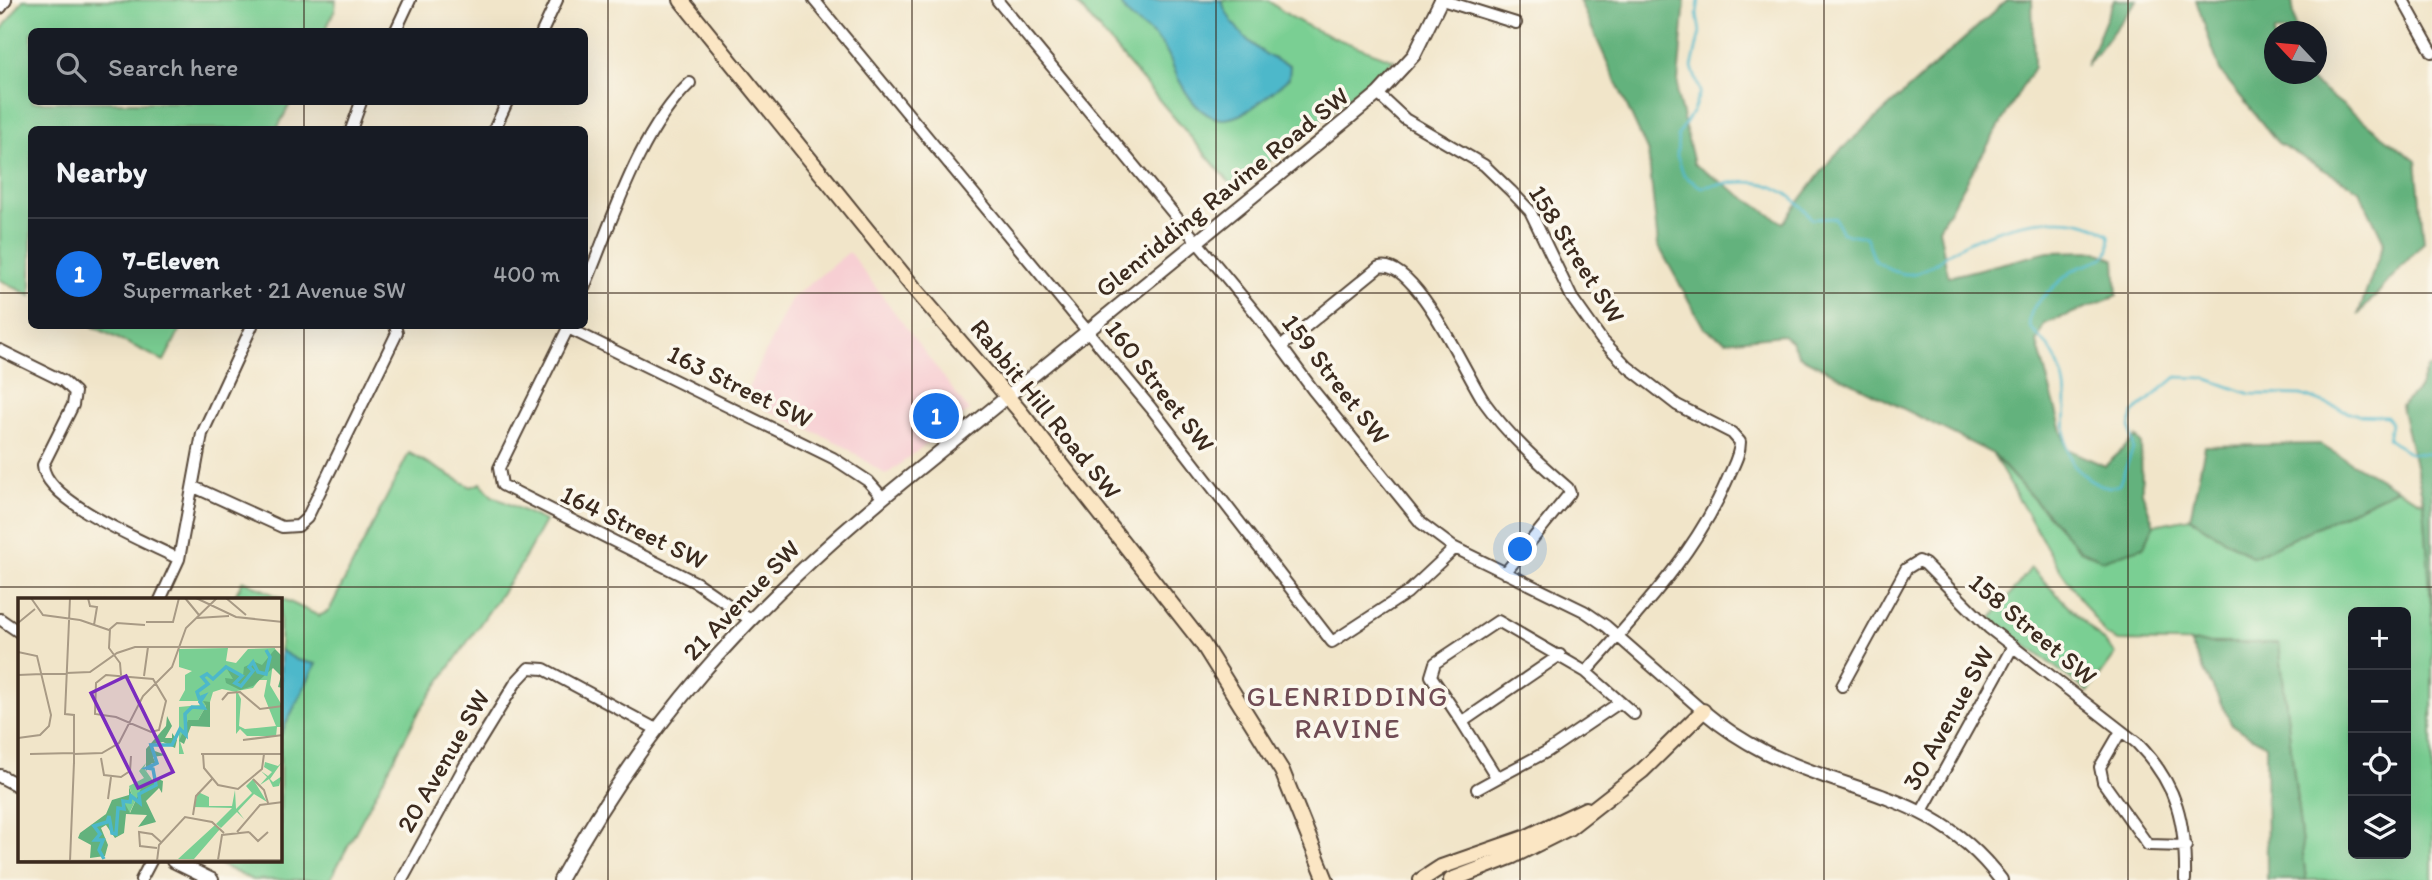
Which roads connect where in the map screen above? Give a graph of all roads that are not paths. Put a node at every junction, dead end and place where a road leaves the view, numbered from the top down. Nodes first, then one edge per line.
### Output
1 (5, 0) edge
2 (410, 0) edge
3 (557, 0) edge
4 (681, 0) edge
5 (814, 0) edge
6 (997, 0) edge
7 (1441, 0) edge
8 (2403, 0) edge
9 (0, 7) edge
10 (1516, 23) dead end
11 (397, 28) edge
12 (543, 28) edge
13 (2432, 52) edge
14 (690, 83) dead end
15 (1378, 94) junction
16 (360, 105) edge
17 (506, 105) edge
18 (352, 126) edge
19 (496, 126) edge
20 (1196, 243) junction
21 (588, 278) edge
22 (251, 329) edge
23 (396, 329) edge
24 (568, 329) edge
25 (573, 329) edge
26 (1088, 331) junction
27 (1282, 346) junction
28 (0, 351) edge
29 (1006, 397) junction
30 (194, 487) junction
31 (883, 498) junction
32 (1455, 548) junction
33 (179, 559) junction
34 (1505, 573) junction
35 (161, 598) edge
36 (0, 619) edge
37 (748, 619) junction
38 (18, 631) edge
39 (1617, 637) junction
40 (2013, 646) junction
41 (1560, 655) junction
42 (1586, 672) junction
43 (1842, 685) dead end
44 (1619, 703) junction
45 (1703, 711) junction
46 (1634, 715) dead end
47 (1462, 722) junction
48 (656, 729) junction
49 (2121, 730) junction
50 (0, 776) edge
51 (1497, 778) junction
52 (18, 785) edge
53 (1477, 789) dead end
54 (1597, 805) junction
55 (1922, 811) junction
56 (2186, 846) junction
57 (150, 862) edge
58 (175, 862) edge
59 (141, 880) edge
60 (212, 880) edge
61 (402, 880) edge
62 (560, 880) edge
63 (1326, 880) edge
64 (1421, 880) edge
65 (1451, 880) edge
66 (2001, 880) edge
67 (2185, 880) edge

1 - 9 street
2 - 11 street
3 - 12 street
4 - 29 main road, Rabbit Hill Road SW
5 - 26 street, 160 Street SW
6 - 20 street, 159 Street SW
7 - 10 street
7 - 15 street, Glenridding Ravine Road SW
8 - 13 street
14 - 21 street
15 - 20 street, Glenridding Ravine Road SW
15 - 39 street, 158 Street SW
16 - 18 street
17 - 19 street
20 - 26 street, Glenridding Ravine Road SW
20 - 27 street, 159 Street SW
22 - 30 street
23 - 30 street
24 - 37 street, 164 Street SW
25 - 31 street, 163 Street SW
26 - 29 street, Glenridding Ravine Road SW
26 - 32 street, 160 Street SW
27 - 32 street, 159 Street SW
27 - 34 street
28 - 33 street
29 - 31 street, 21 Avenue SW
29 - 63 main road, Rabbit Hill Road SW
30 - 33 street
31 - 37 street, 21 Avenue SW
32 - 34 street, 159 Street SW
33 - 35 street
34 - 39 street, 159 Street SW
36 - 38 street
37 - 48 street, 21 Avenue SW
39 - 42 street
39 - 45 street, 159 Street SW
40 - 43 street, 158 Street SW
40 - 49 street, 158 Street SW
40 - 55 street, 30 Avenue SW
41 - 42 street
41 - 47 street
41 - 47 street
42 - 44 street
44 - 46 street
44 - 51 street
45 - 54 main road
45 - 55 street
47 - 51 street
48 - 61 street, 20 Avenue SW
48 - 62 street, 21 Avenue SW
49 - 56 street, 158 Street SW
49 - 56 street
50 - 52 street
51 - 53 street
54 - 64 main road
54 - 65 main road
55 - 66 street
56 - 67 street, 158 Street SW
57 - 59 street
58 - 60 street

